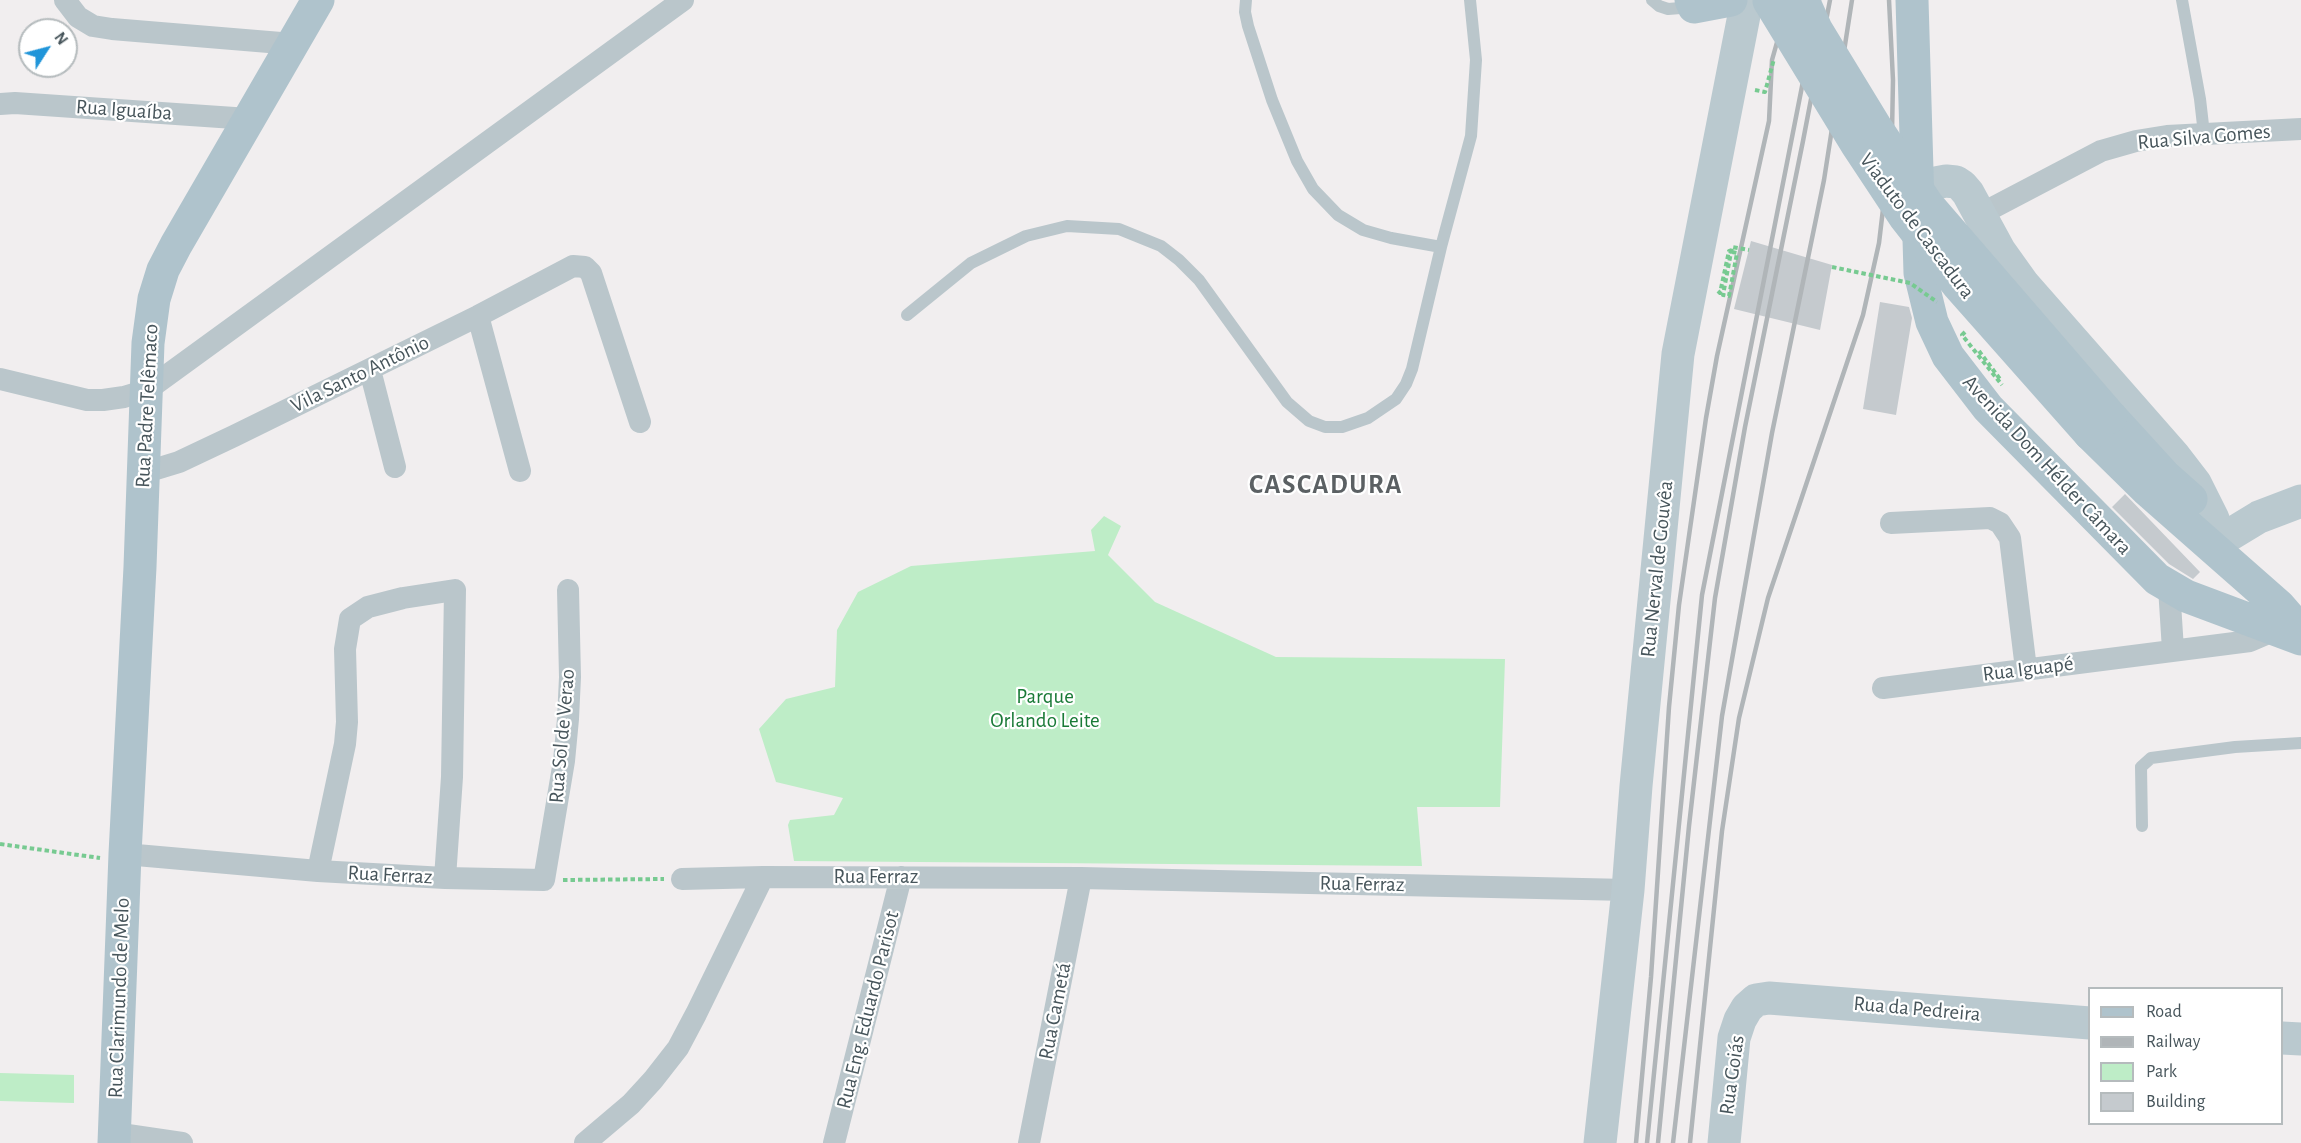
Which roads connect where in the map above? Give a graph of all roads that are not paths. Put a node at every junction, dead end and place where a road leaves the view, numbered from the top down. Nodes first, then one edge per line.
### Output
1 (65, 0) edge
2 (318, 0) edge
3 (683, 0) edge
4 (1246, 0) edge
5 (1470, 0) edge
6 (1652, 0) edge
7 (1731, 0) edge
8 (1747, 0) edge
9 (1768, 0) edge
10 (1803, 0) edge
11 (1912, 0) edge
12 (2182, 0) edge
13 (1692, 3) edge
14 (292, 44) junction
15 (0, 104) edge
16 (249, 119) junction
17 (2301, 129) edge
18 (2204, 134) junction
19 (1917, 195) junction
20 (1979, 215) junction
21 (1441, 247) junction
22 (907, 315) dead end
23 (478, 316) junction
24 (370, 370) junction
25 (0, 379) edge
26 (147, 390) junction
27 (640, 422) dead end
28 (2101, 425) junction
29 (395, 467) dead end
30 (520, 471) dead end
31 (143, 473) junction
32 (2301, 501) edge
33 (1891, 523) dead end
34 (2222, 526) junction
35 (2169, 587) junction
36 (568, 590) dead end
37 (2301, 595) edge
38 (2293, 633) edge
39 (2173, 650) junction
40 (2026, 669) junction
41 (1882, 688) dead end
42 (2301, 743) edge
43 (2142, 826) dead end
44 (124, 854) junction
45 (318, 871) junction
46 (763, 877) junction
47 (901, 877) junction
48 (445, 878) junction
49 (1081, 878) junction
50 (682, 879) road end
51 (544, 880) joint
52 (1628, 890) junction
53 (1747, 1008) joint
54 (2088, 1023) edge
55 (2283, 1038) edge
56 (2301, 1039) edge
57 (114, 1138) edge
58 (182, 1143) edge
59 (585, 1143) edge
60 (834, 1143) edge
61 (1029, 1143) edge
62 (1600, 1143) edge
63 (1724, 1143) edge

1 - 14 street
2 - 14 main road, Rua Padre Telêmaco
3 - 26 street
4 - 21 lane
5 - 21 lane
6 - 13 lane
7 - 13 main road
8 - 52 main road, Rua Nerval de Gouvêa
9 - 28 main road, Viaduto de Cascadura, bridge
10 - 28 main road, Viaduto de Cascadura, bridge
11 - 19 main road, Avenida Dom Hélder Câmara
12 - 18 lane
14 - 16 main road, Rua Padre Telêmaco
15 - 16 street, Rua Iguaíba
16 - 26 main road, Rua Padre Telêmaco
17 - 18 street, Rua Silva Gomes
18 - 20 street, Rua Silva Gomes
19 - 20 main road
19 - 35 main road, Avenida Dom Hélder Câmara
20 - 34 main road
21 - 22 lane
23 - 24 street, Vila Santo Antônio
23 - 27 street, Vila Santo Antônio
23 - 30 street
24 - 29 street
24 - 31 street, Vila Santo Antônio
25 - 26 street
26 - 31 main road, Rua Padre Telêmaco
28 - 34 main road
28 - 38 main road
31 - 44 main road, Rua Padre Telêmaco
32 - 34 main road
33 - 40 street
34 - 37 main road
35 - 38 main road, Avenida Dom Hélder Câmara
35 - 39 street
36 - 51 street, Rua Sol de Verao
38 - 39 street, Rua Iguapé
39 - 40 street, Rua Iguapé
40 - 41 street, Rua Iguapé
42 - 43 lane
44 - 45 street, Rua Ferraz
44 - 57 main road, Rua Clarimundo de Melo
45 - 48 street, Rua Ferraz
45 - 48 street
46 - 47 street, Rua Ferraz
46 - 50 street, Rua Ferraz
46 - 59 street
47 - 49 street, Rua Ferraz
47 - 60 street, Rua Eng. Eduardo Parisot
48 - 51 street, Rua Ferraz
49 - 52 street, Rua Ferraz
49 - 61 street, Rua Cametá
52 - 62 main road, Rua Nerval de Gouvêa
53 - 54 main road, Rua da Pedreira
53 - 63 main road, Rua Goiás
55 - 56 main road
57 - 58 street

